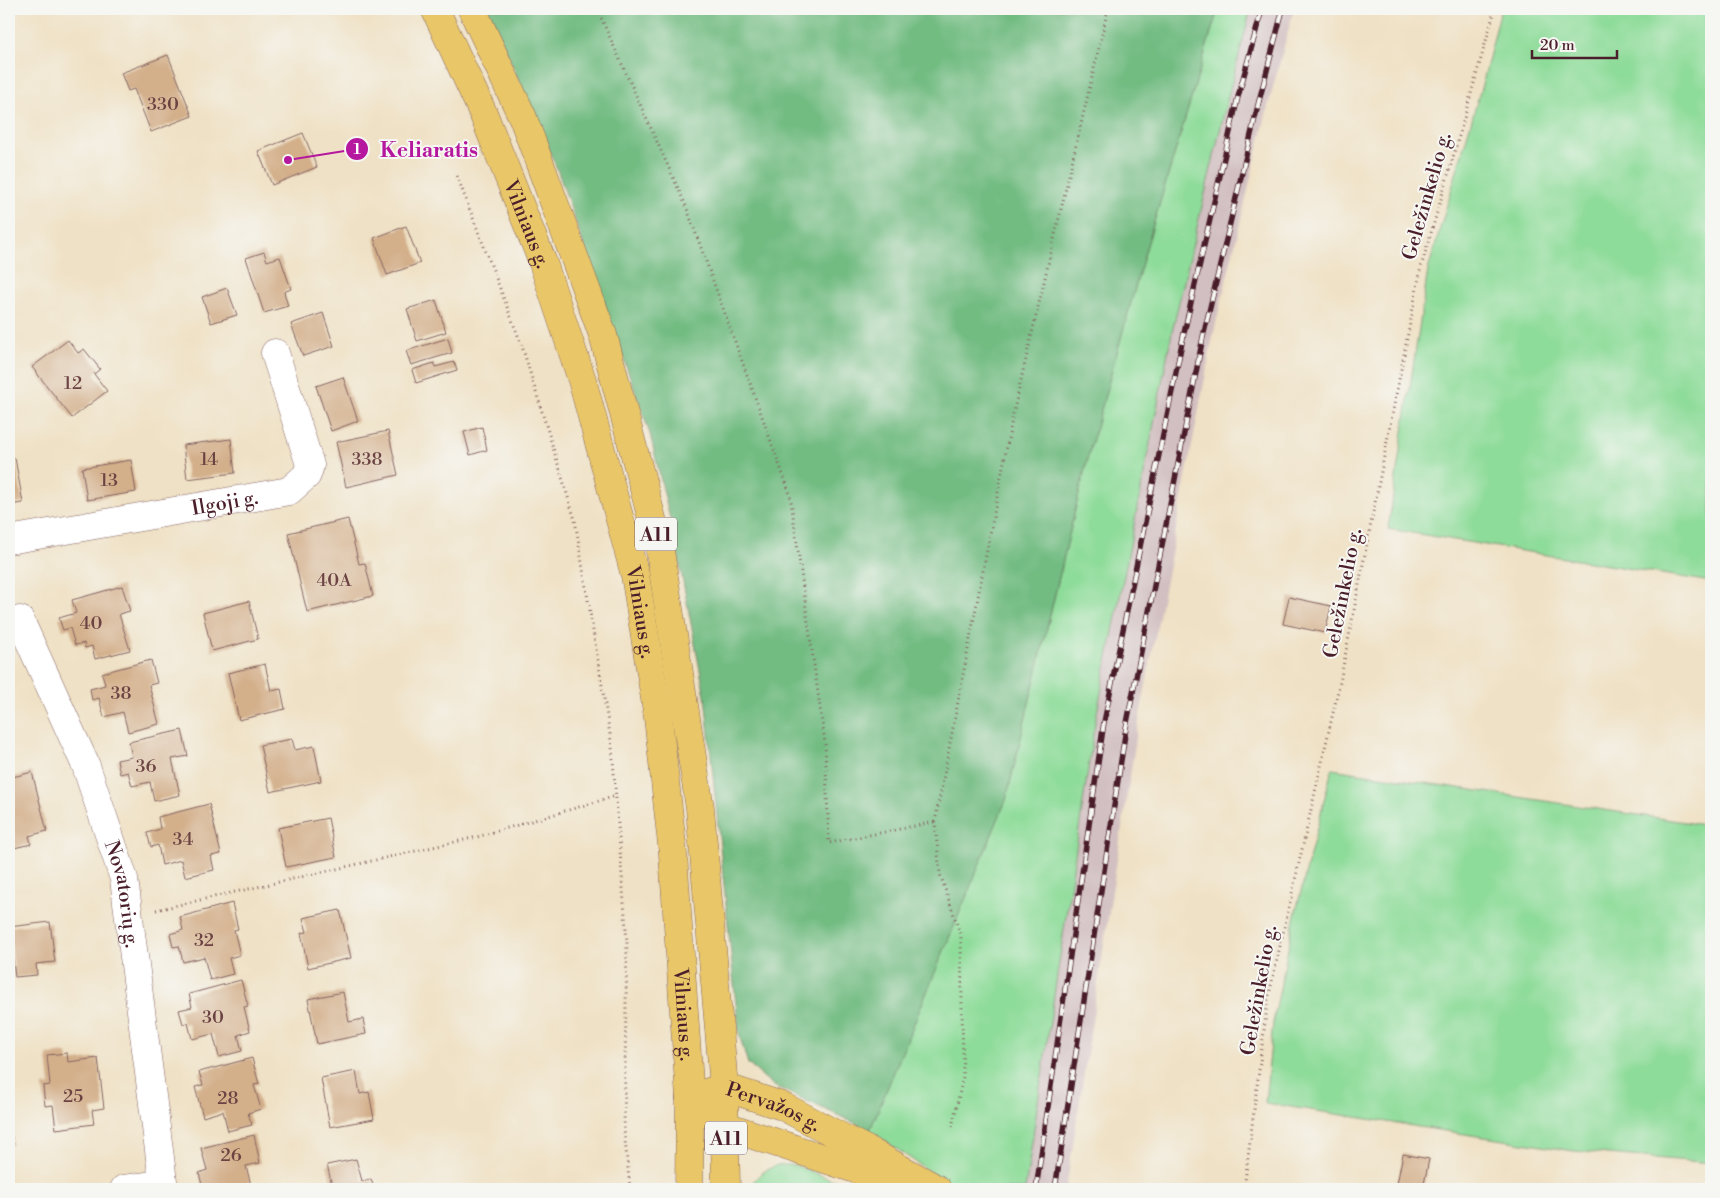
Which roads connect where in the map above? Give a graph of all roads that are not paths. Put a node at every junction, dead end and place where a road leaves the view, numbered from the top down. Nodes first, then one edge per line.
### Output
1 (435, 9) edge
2 (472, 9) edge
3 (275, 353) dead end
4 (9, 540) edge
5 (20, 620) dead end
6 (724, 1087) junction
7 (690, 1098) junction
8 (726, 1126) junction
9 (164, 1187) edge
10 (124, 1189) edge
11 (689, 1189) edge
12 (726, 1189) edge
13 (914, 1189) edge
14 (937, 1189) edge

1 - 7 main road, Vilniaus g. / A11
2 - 6 main road, Vilniaus g. / A11
3 - 4 street, Ilgoji g.
5 - 9 street, Novatorių g.
6 - 7 main road, Pervažos g.
6 - 8 main road, Vilniaus g. / A11
6 - 14 main road, Pervažos g.
7 - 8 main road, Pervažos g.
7 - 11 main road, Vilniaus g. / A11
8 - 12 main road, Vilniaus g. / A11
8 - 13 main road, Pervažos g.
9 - 10 street, Novatorių g.

